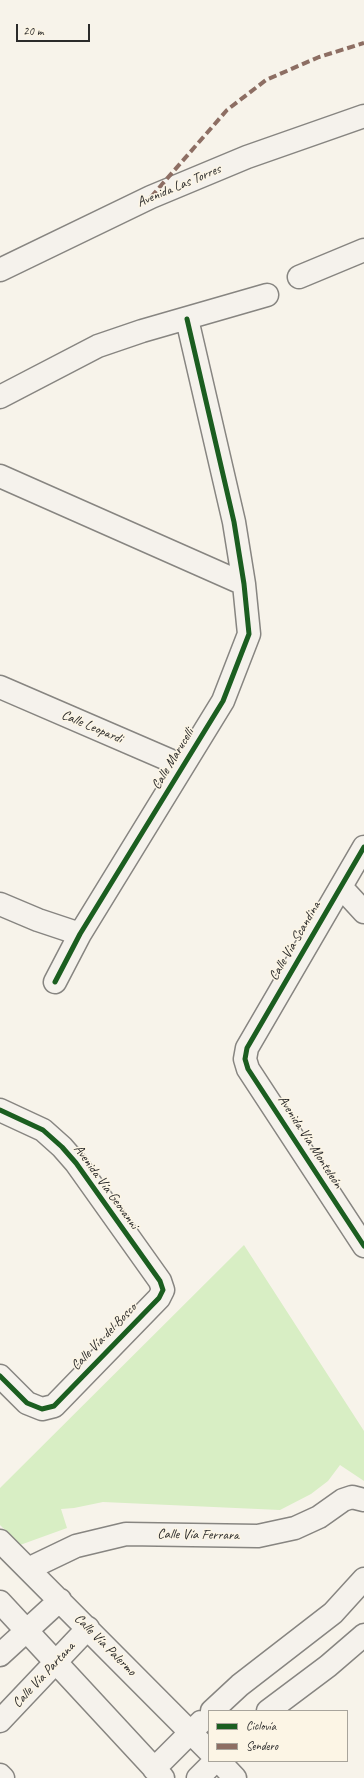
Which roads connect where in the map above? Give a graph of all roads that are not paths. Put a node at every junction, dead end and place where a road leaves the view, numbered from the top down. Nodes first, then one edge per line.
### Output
1 (364, 116) edge
2 (364, 250) edge
3 (0, 270) edge
4 (299, 277) dead end
5 (267, 295) dead end
6 (186, 319) junction
7 (0, 397) edge
8 (0, 476) edge
9 (244, 584) junction
10 (0, 687) edge
11 (183, 766) junction
12 (364, 847) edge
13 (341, 887) junction
14 (0, 904) edge
15 (364, 912) edge
16 (80, 934) junction
17 (55, 982) dead end
18 (247, 1048) joint
19 (0, 1110) edge
20 (364, 1246) edge
21 (160, 1281) joint
22 (0, 1376) edge
23 (364, 1500) edge
24 (0, 1541) edge
25 (28, 1569) junction
26 (364, 1579) edge
27 (60, 1600) junction
28 (0, 1602) edge
29 (88, 1628) junction
30 (26, 1631) junction
31 (364, 1635) edge
32 (0, 1655) edge
33 (56, 1662) junction
34 (213, 1710) edge
35 (269, 1710) edge
36 (208, 1715) edge
37 (0, 1721) edge
38 (190, 1731) junction
39 (208, 1750) edge
40 (214, 1762) edge
41 (220, 1762) edge
42 (159, 1774) edge
43 (0, 1775) edge
44 (3, 1778) edge
45 (198, 1778) edge
46 (235, 1778) edge

1 - 3 street, Avenida Las Torres
2 - 4 street
5 - 6 street
6 - 7 street
6 - 9 street, Calle Marucelli
8 - 9 street
9 - 11 street, Calle Marucelli
10 - 11 street, Calle Leopardi
11 - 16 street, Calle Marucelli
12 - 13 street, Calle Vía Scandina
13 - 15 street
13 - 18 street, Calle Vía Scandina
14 - 16 street
16 - 17 street, Calle Marucelli
18 - 20 street, Avenida Vía Monteleón
19 - 21 street, Avenida Vía Geovanni
21 - 22 street, Calle Vía del Bosco
23 - 25 street, Calle Vía Ferrara
24 - 25 street, Calle Vía Palermo
25 - 27 street, Calle Vía Palermo
26 - 34 street
27 - 29 street, Calle Vía Palermo
27 - 30 street
28 - 30 street
29 - 33 street, Calle Vía Partana
29 - 38 street, Calle Vía Palermo
30 - 32 street
30 - 33 street
31 - 35 street
33 - 37 street, Calle Vía Partana
33 - 42 street
36 - 38 street
38 - 39 street, Calle Vía Palermo
38 - 42 street
40 - 45 street
41 - 46 street
43 - 44 street

